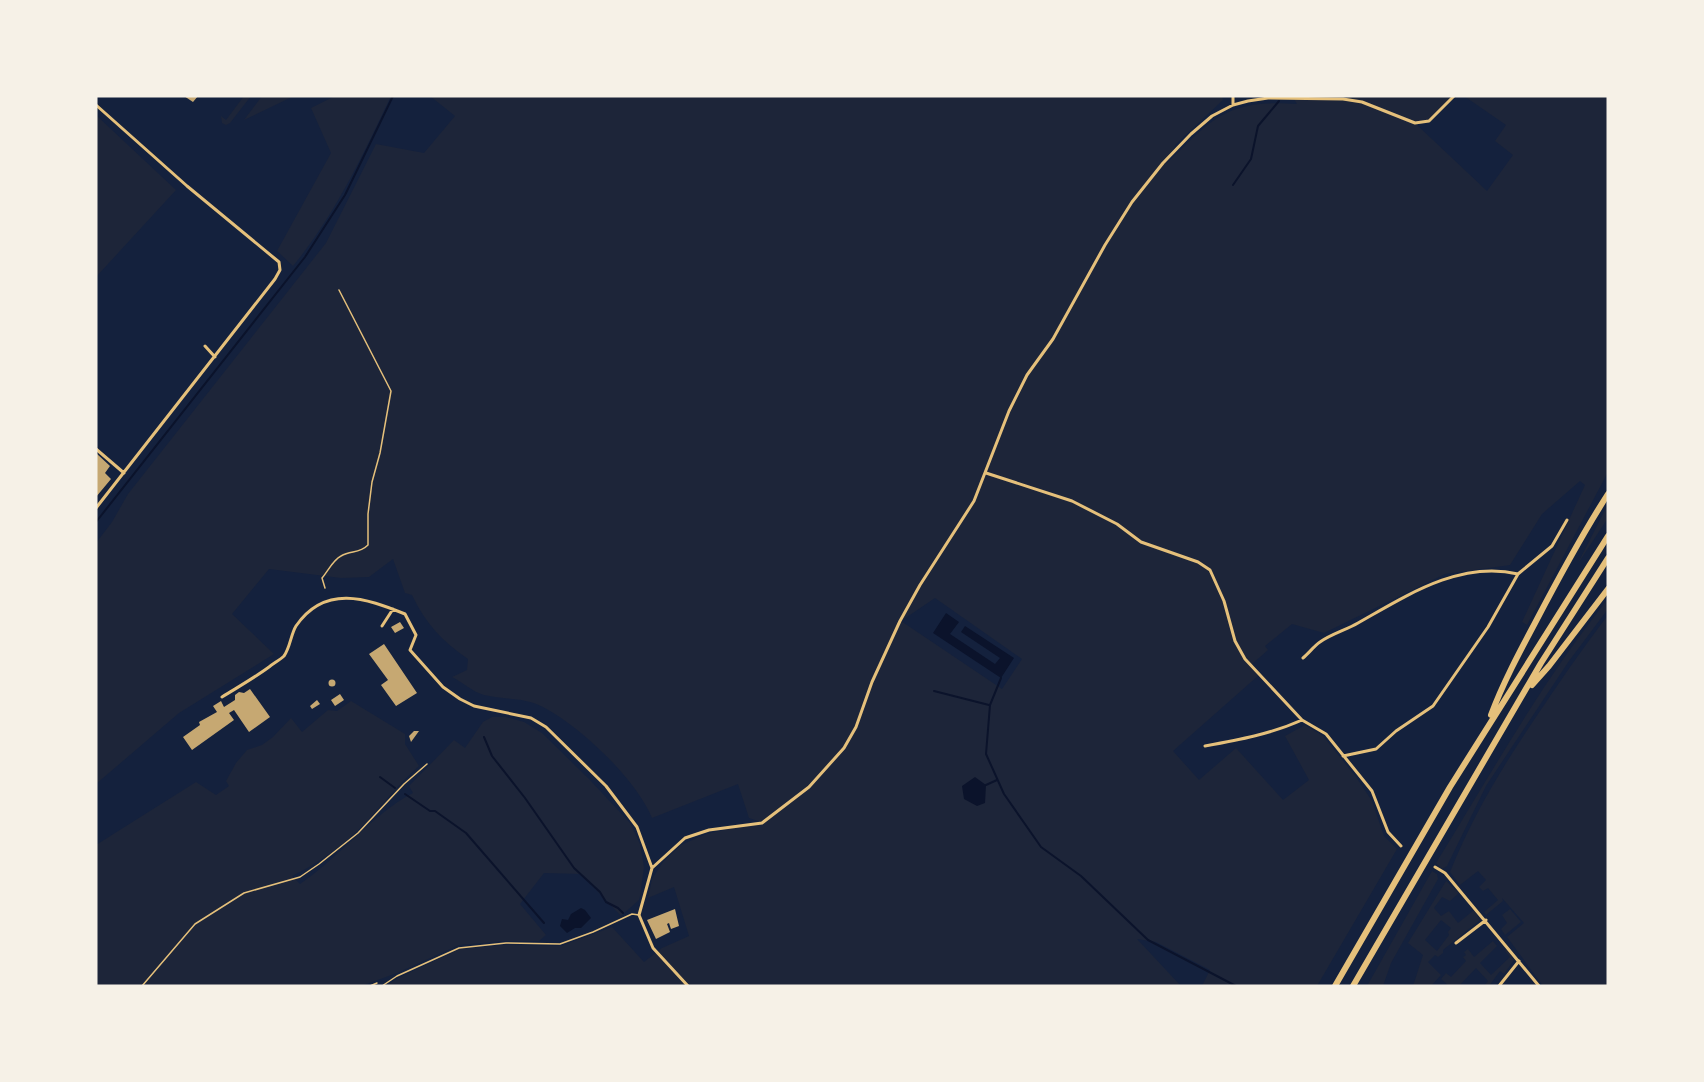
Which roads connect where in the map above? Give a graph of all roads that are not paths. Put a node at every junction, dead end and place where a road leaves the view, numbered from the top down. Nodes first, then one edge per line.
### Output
1 (1233, 96) edge
2 (1454, 96) edge
3 (96, 105) edge
4 (1233, 105) junction
5 (205, 346) dead end
6 (215, 357) junction
7 (96, 449) edge
8 (124, 473) junction
9 (986, 473) junction
10 (1608, 494) edge
11 (96, 508) edge
12 (1568, 520) dead end
13 (1608, 536) edge
14 (1608, 558) edge
15 (1518, 574) junction
16 (1608, 589) edge
17 (393, 609) junction
18 (382, 626) dead end
19 (1303, 658) dead end
20 (1525, 693) junction
21 (222, 697) dead end
22 (1302, 720) junction
23 (1487, 726) junction
24 (1204, 746) dead end
25 (1343, 756) junction
26 (1401, 846) dead end
27 (1435, 867) dead end
28 (652, 868) junction
29 (639, 915) junction
30 (1486, 920) junction
31 (1456, 943) dead end
32 (1519, 960) junction
33 (382, 986) edge
34 (688, 986) edge
35 (1335, 986) edge
36 (1353, 986) edge
37 (1499, 986) edge
38 (1539, 986) edge

1 - 4 street
2 - 4 street
3 - 6 street
4 - 9 street
5 - 6 street
6 - 8 street
7 - 8 street
8 - 11 street
9 - 22 street
9 - 28 street
10 - 23 highway
12 - 15 street
13 - 23 highway
14 - 20 highway
15 - 19 street
15 - 25 street
16 - 20 highway
17 - 18 street
17 - 21 street
17 - 28 street
20 - 36 highway
22 - 24 street
22 - 25 street
23 - 35 highway
25 - 26 street
27 - 30 street
28 - 29 street
29 - 33 lane
29 - 34 street
30 - 31 street
30 - 32 street
32 - 37 street
32 - 38 street

